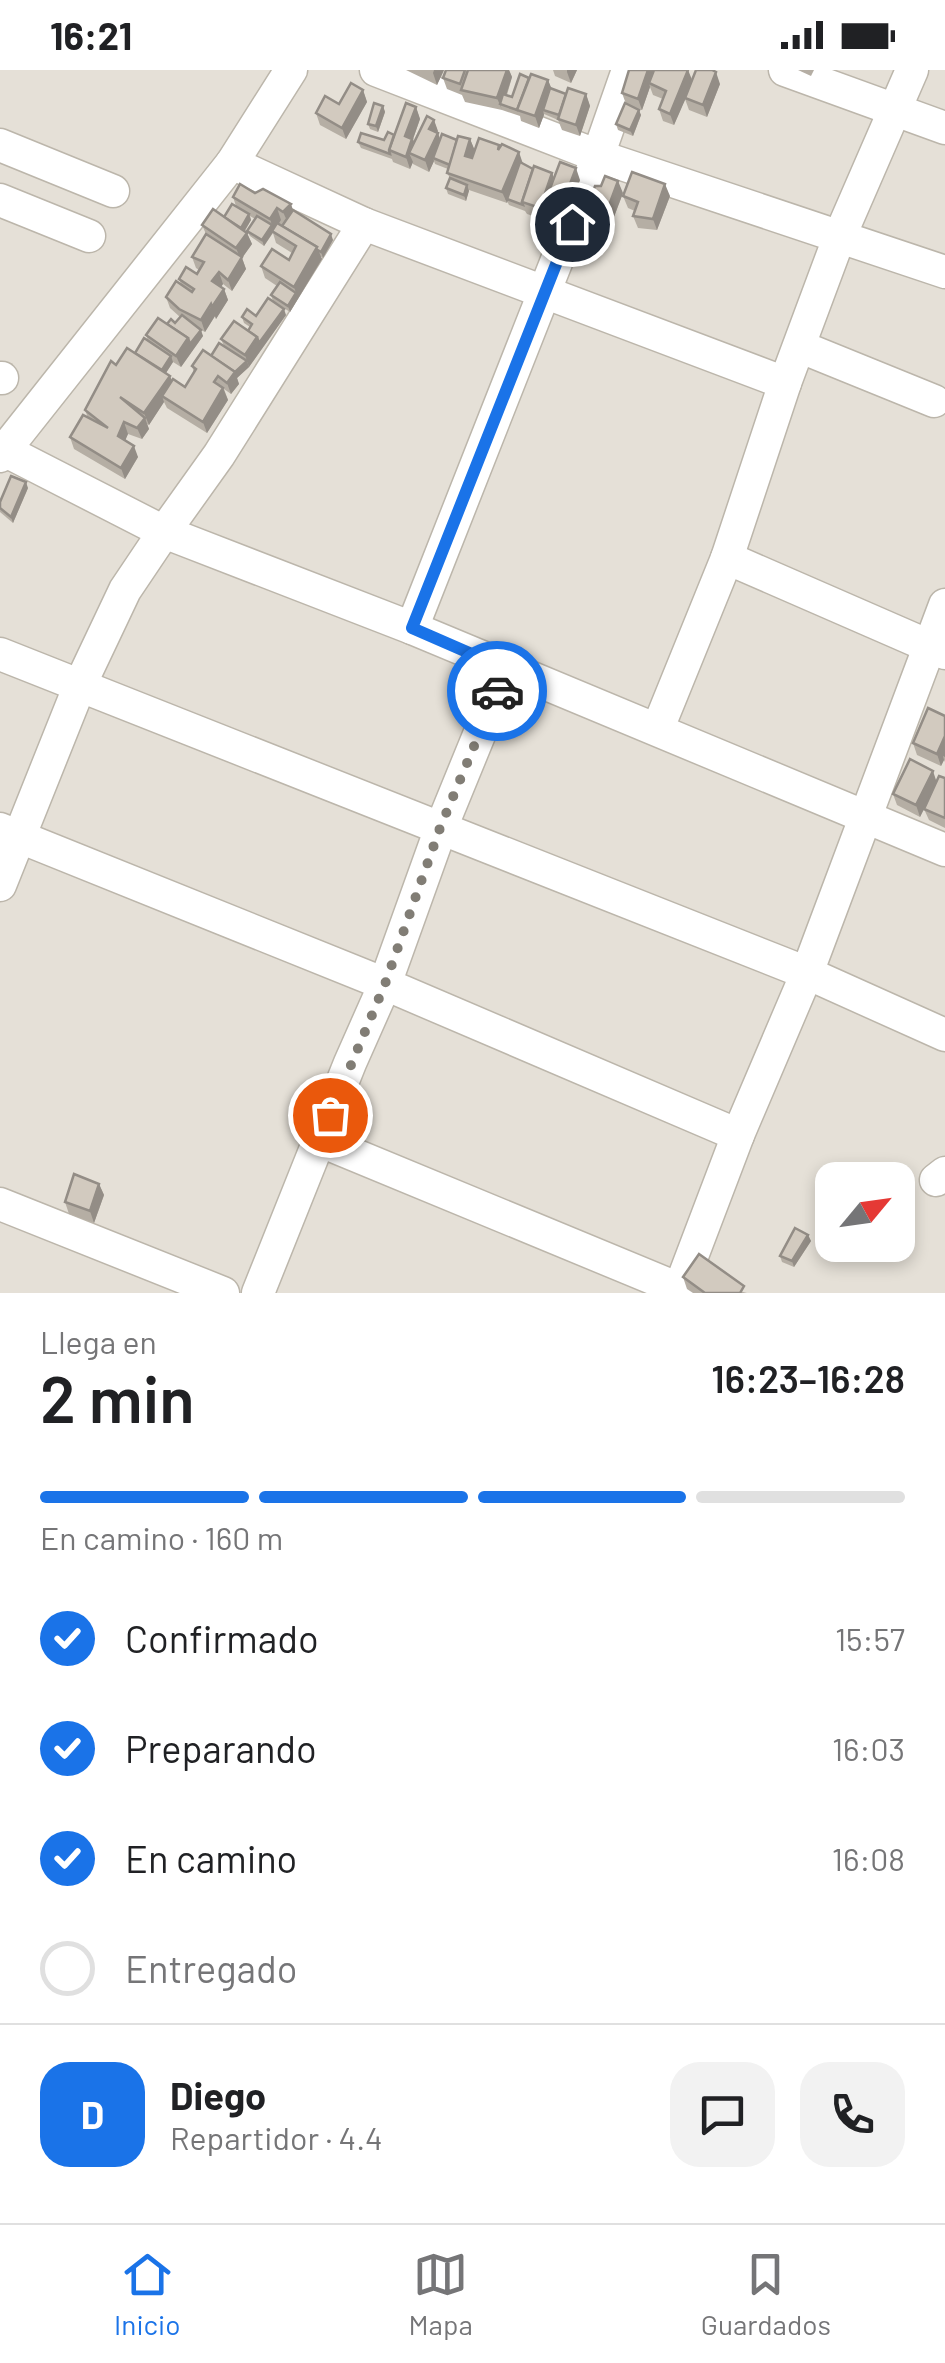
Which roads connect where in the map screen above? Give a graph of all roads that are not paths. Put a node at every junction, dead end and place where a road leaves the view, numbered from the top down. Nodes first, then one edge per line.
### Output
1 (291, 70) edge
2 (376, 70) edge
3 (628, 70) edge
4 (786, 70) edge
5 (912, 70) edge
6 (897, 110) junction
7 (945, 128) edge
8 (0, 145) edge
9 (598, 156) junction
10 (232, 162) junction
11 (113, 191) dead end
12 (0, 200) edge
13 (364, 224) junction
14 (89, 236) dead end
15 (839, 238) junction
16 (945, 272) edge
17 (546, 292) junction
18 (801, 347) junction
19 (785, 384) junction
20 (934, 401) dead end
21 (2, 453) edge
22 (164, 532) junction
23 (727, 558) junction
24 (944, 611) edge
25 (412, 628) junction
26 (938, 650) edge
27 (0, 654) edge
28 (506, 669) junction
29 (80, 685) junction
30 (658, 728) junction
31 (864, 814) junction
32 (440, 828) junction
33 (9, 834) edge
34 (945, 850) edge
35 (0, 884) edge
36 (807, 973) junction
37 (385, 984) junction
38 (945, 1035) edge
39 (738, 1135) junction
40 (320, 1141) junction
41 (0, 1204) edge
42 (679, 1291) edge
43 (223, 1293) edge
44 (258, 1293) edge

1 - 10 street
2 - 9 street
3 - 9 street
4 - 6 street
5 - 6 street
6 - 7 street
6 - 15 street
8 - 11 street
9 - 15 street
9 - 17 street
10 - 13 street
10 - 21 street
12 - 14 street
13 - 17 street
13 - 22 street
15 - 16 street
15 - 18 street
17 - 19 street
17 - 25 street
18 - 19 street
18 - 20 street
19 - 23 street
21 - 22 street
22 - 25 street
22 - 29 street
23 - 26 street
23 - 30 street
24 - 26 street
25 - 28 street
26 - 31 street
27 - 29 street
28 - 30 street
28 - 32 street
29 - 32 street
29 - 33 street
30 - 31 street
31 - 34 street
31 - 36 street
32 - 36 street
32 - 37 street
33 - 35 street
33 - 37 street
36 - 38 street
36 - 39 street
37 - 39 street
37 - 40 street
39 - 42 street
40 - 42 street
40 - 44 street
41 - 43 street

